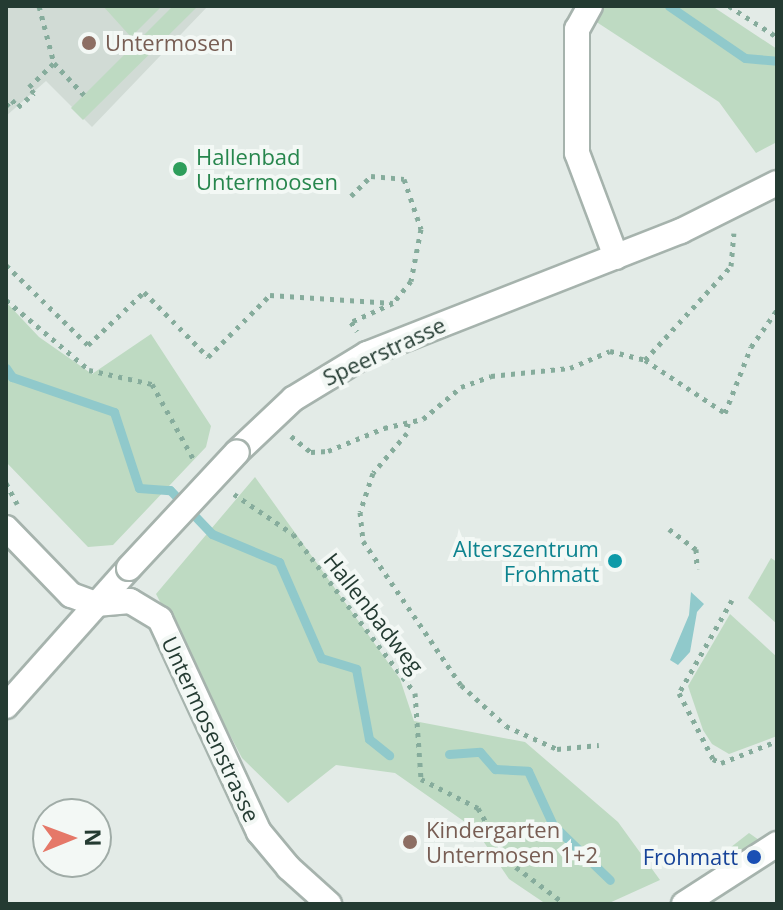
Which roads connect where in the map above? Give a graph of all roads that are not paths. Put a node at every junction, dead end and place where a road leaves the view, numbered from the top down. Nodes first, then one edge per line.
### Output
1 (590, 6) edge
2 (777, 183) edge
3 (616, 257) junction
4 (13, 519) edge
5 (96, 604) junction
6 (6, 706) edge
7 (777, 844) edge
8 (329, 904) edge
9 (684, 904) edge

1 - 3 street
2 - 3 street, Speerstrasse
3 - 5 street, Speerstrasse, bridge
4 - 5 street, Untermosenstrasse
5 - 6 street, Speerstrasse
5 - 8 street, Untermosenstrasse
7 - 9 street

